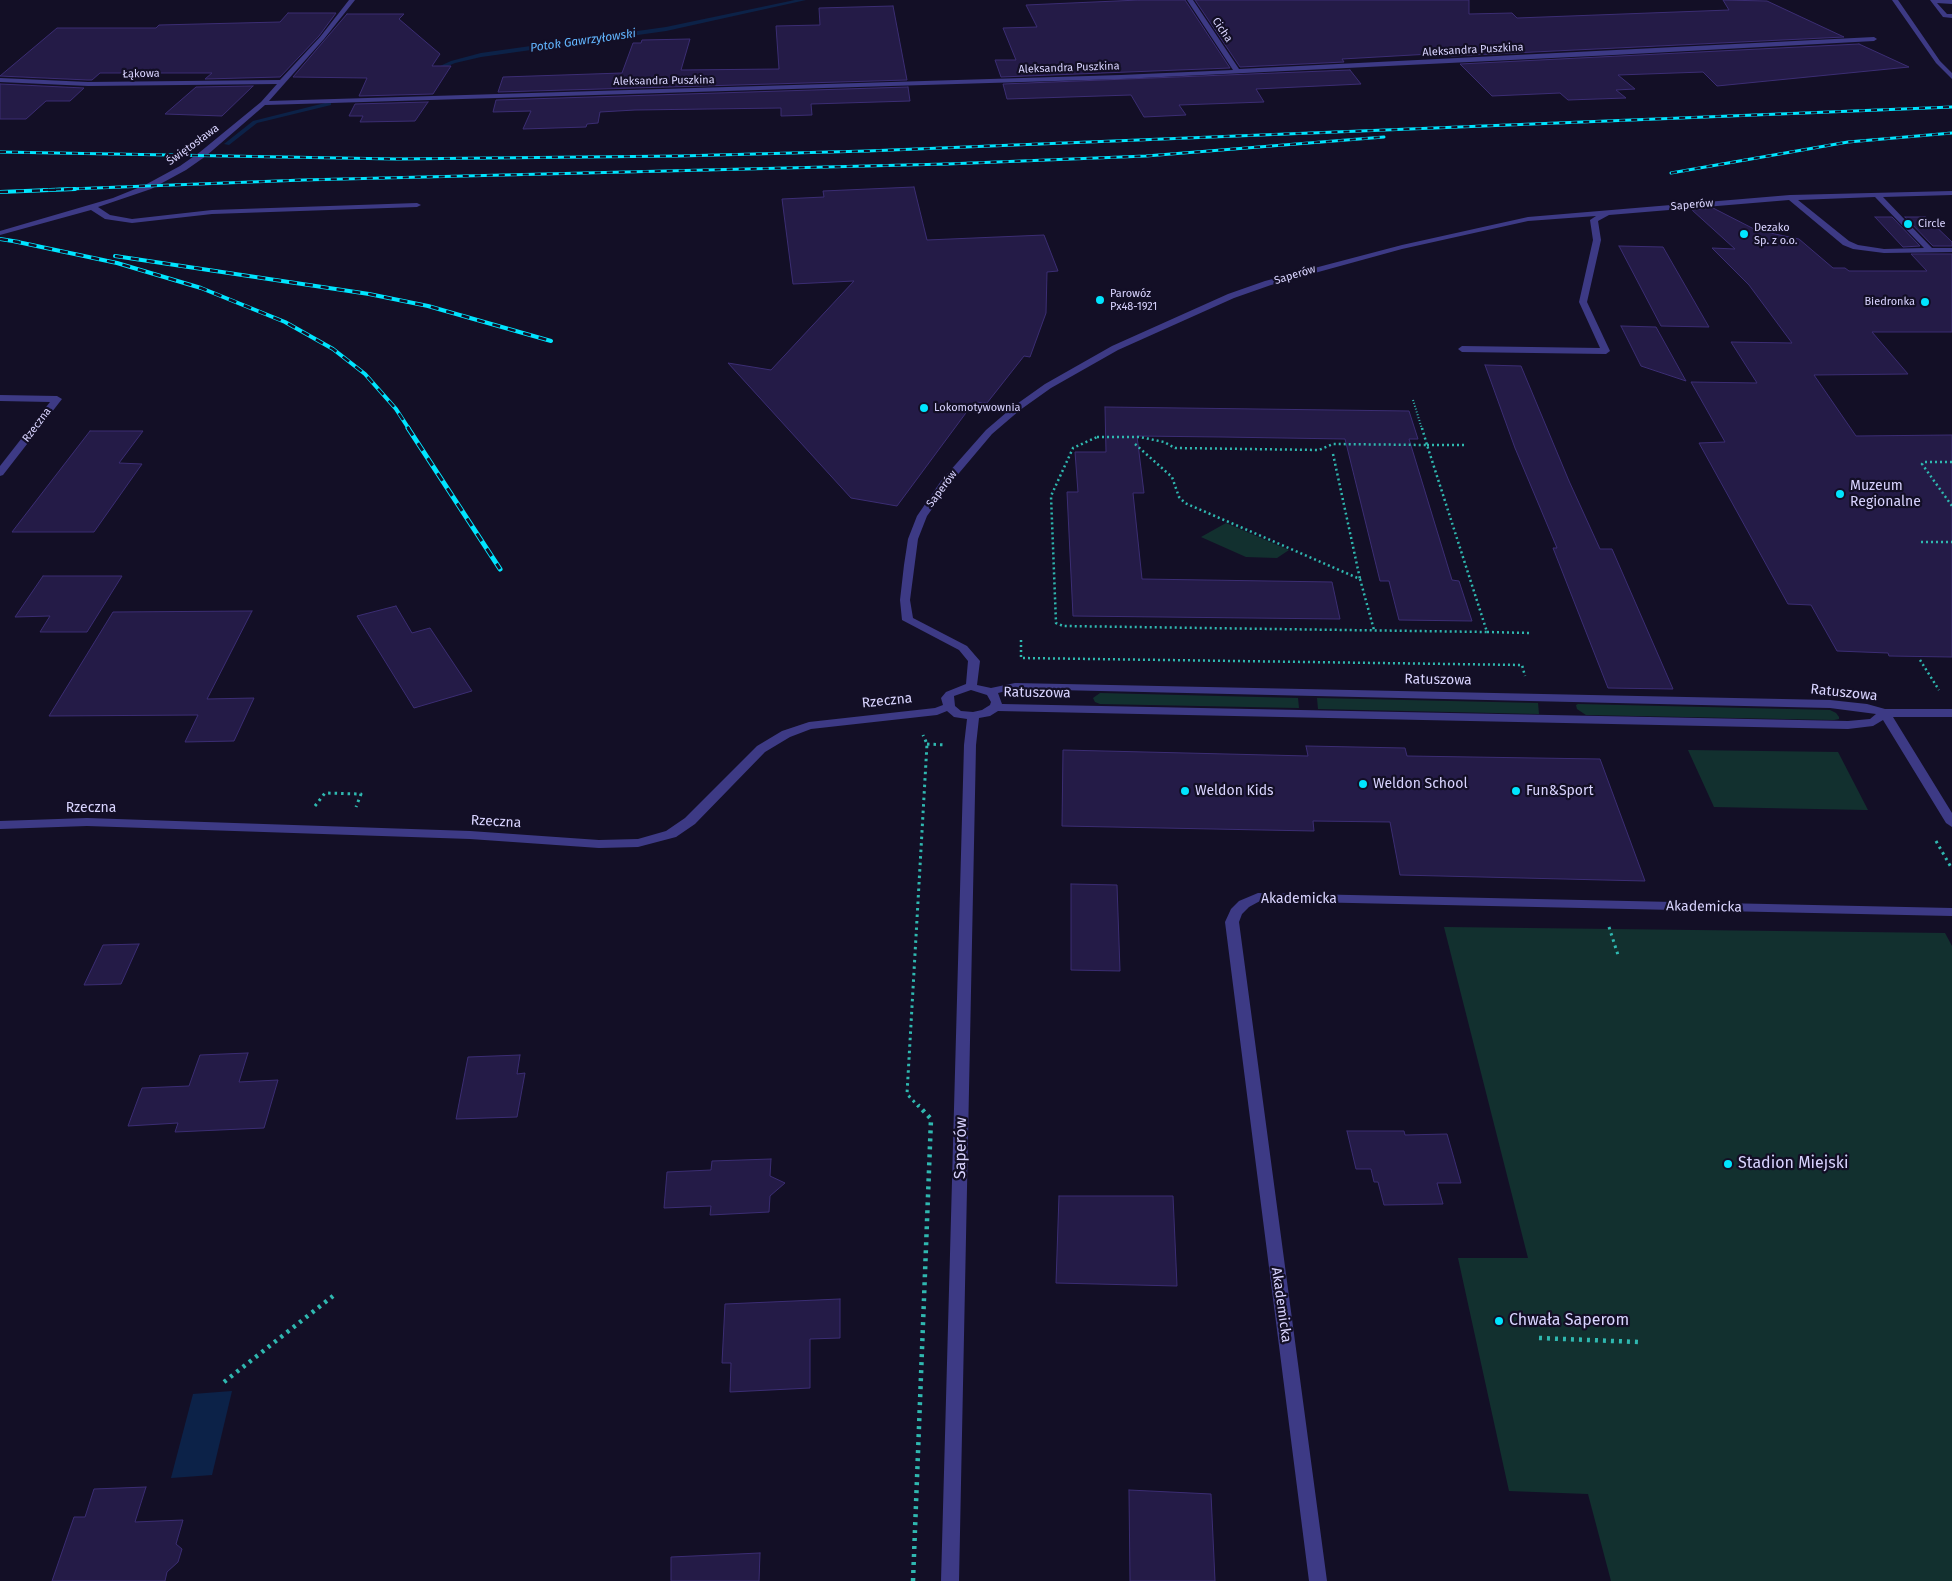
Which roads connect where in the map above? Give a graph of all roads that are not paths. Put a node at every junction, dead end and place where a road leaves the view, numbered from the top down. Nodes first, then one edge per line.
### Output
1 (352, 0) edge
2 (1190, 0) edge
3 (1895, 0) edge
4 (1952, 2) edge
5 (1952, 16) edge
6 (1874, 39) dead end
7 (1237, 71) junction
8 (1952, 77) edge
9 (0, 80) edge
10 (282, 82) junction
11 (263, 103) junction
12 (1952, 193) edge
13 (1876, 194) junction
14 (1790, 197) junction
15 (417, 205) dead end
16 (92, 207) junction
17 (1609, 212) junction
18 (0, 233) edge
19 (1929, 249) junction
20 (1952, 250) edge
21 (1462, 348) dead end
22 (0, 398) edge
23 (0, 473) edge
24 (971, 687) junction
25 (991, 692) junction
26 (949, 707) junction
27 (995, 707) junction
28 (1885, 713) junction
29 (1952, 713) edge
30 (972, 716) junction
31 (1952, 823) edge
32 (0, 825) edge
33 (1952, 912) edge
34 (950, 1581) edge
35 (1318, 1581) edge

1 - 10 street, Świętosława
2 - 7 street, Cicha
3 - 8 street
4 - 5 street
6 - 7 street, Aleksandra Puszkina
7 - 11 street, Aleksandra Puszkina
9 - 10 street, Łąkowa
10 - 11 street, Świętosława
11 - 16 street, Świętosława
12 - 13 street, Saperów
13 - 14 street, Saperów
13 - 19 street
14 - 17 street, Saperów
14 - 19 street
15 - 16 street
16 - 18 street, Świętosława
17 - 21 street
17 - 24 street, Saperów
19 - 20 street
22 - 23 street, Rzeczna
24 - 25 street
24 - 26 street
25 - 27 street
25 - 28 street, Ratuszowa
26 - 30 street
26 - 32 street, Rzeczna
27 - 28 street, Ratuszowa
27 - 30 street
28 - 29 street, Ratuszowa
28 - 31 street
30 - 34 street, Saperów
33 - 35 street, Akademicka

